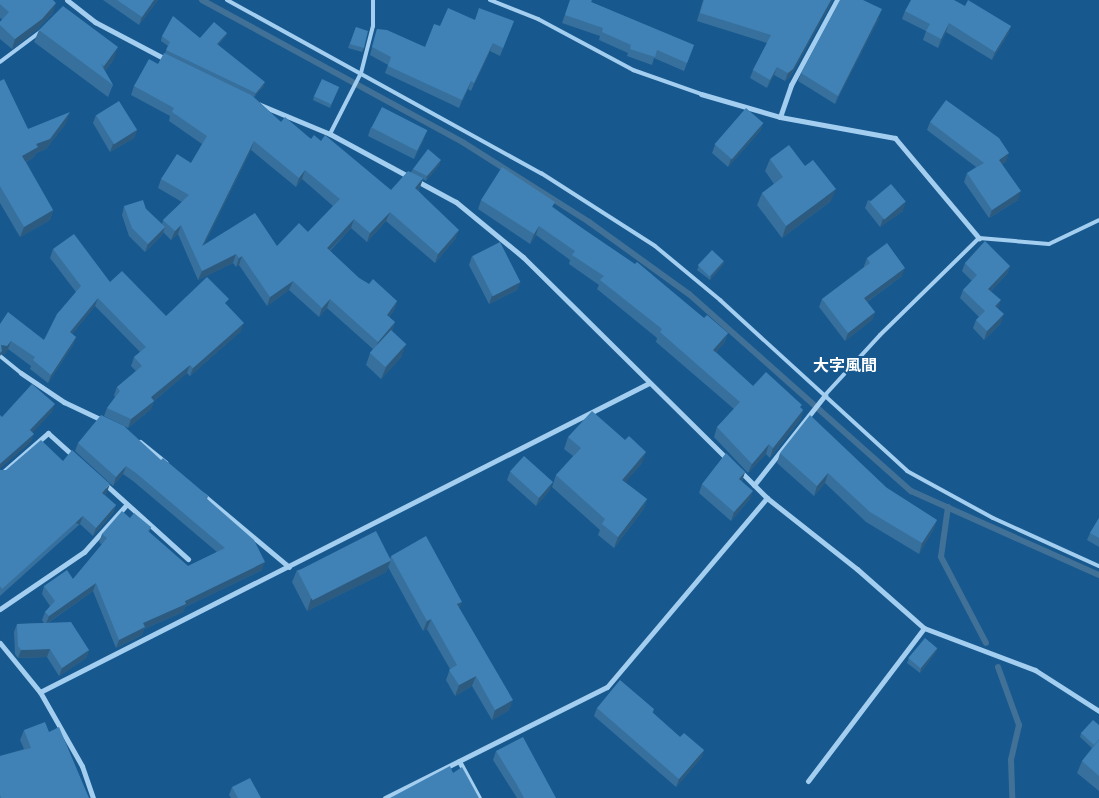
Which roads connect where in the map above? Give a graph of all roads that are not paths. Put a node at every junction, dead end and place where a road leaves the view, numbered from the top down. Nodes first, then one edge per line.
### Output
1 (68, 0) edge
2 (227, 0) edge
3 (373, 0) edge
4 (490, 0) edge
5 (837, 0) edge
6 (63, 7) edge
7 (46, 26) edge
8 (0, 62) edge
9 (170, 62) edge
10 (360, 75) junction
11 (701, 94) joint
12 (248, 100) edge
13 (780, 117) junction
14 (330, 134) junction
15 (1099, 220) edge
16 (979, 238) junction
17 (0, 356) edge
18 (21, 373) joint
19 (649, 383) junction
20 (824, 396) junction
21 (106, 422) edge
22 (131, 434) edge
23 (84, 465) edge
24 (169, 466) edge
25 (0, 475) edge
26 (98, 478) edge
27 (754, 485) junction
28 (199, 491) edge
29 (767, 498) junction
30 (127, 504) junction
31 (188, 560) dead end
32 (1099, 566) edge
33 (289, 567) junction
34 (0, 609) edge
35 (924, 628) junction
36 (0, 643) edge
37 (40, 692) junction
38 (1099, 711) edge
39 (459, 761) junction
40 (808, 781) dead end
41 (93, 798) edge
42 (386, 798) edge
43 (479, 798) edge

1 - 6 lane
1 - 9 street
2 - 10 lane
3 - 10 lane
4 - 11 lane
5 - 13 street
7 - 8 lane
10 - 14 lane
10 - 20 lane
11 - 13 street
12 - 14 street
13 - 16 street
14 - 19 street
15 - 16 lane
16 - 20 lane
17 - 18 lane
18 - 21 street
19 - 27 street
19 - 33 street
20 - 27 street
20 - 32 lane
22 - 24 street
23 - 25 street
26 - 30 street
27 - 29 street
28 - 33 street
29 - 35 street
29 - 39 street
30 - 31 street
30 - 34 street
33 - 37 street
35 - 38 street
35 - 40 street
36 - 37 street
37 - 41 street
39 - 42 street
39 - 43 street

